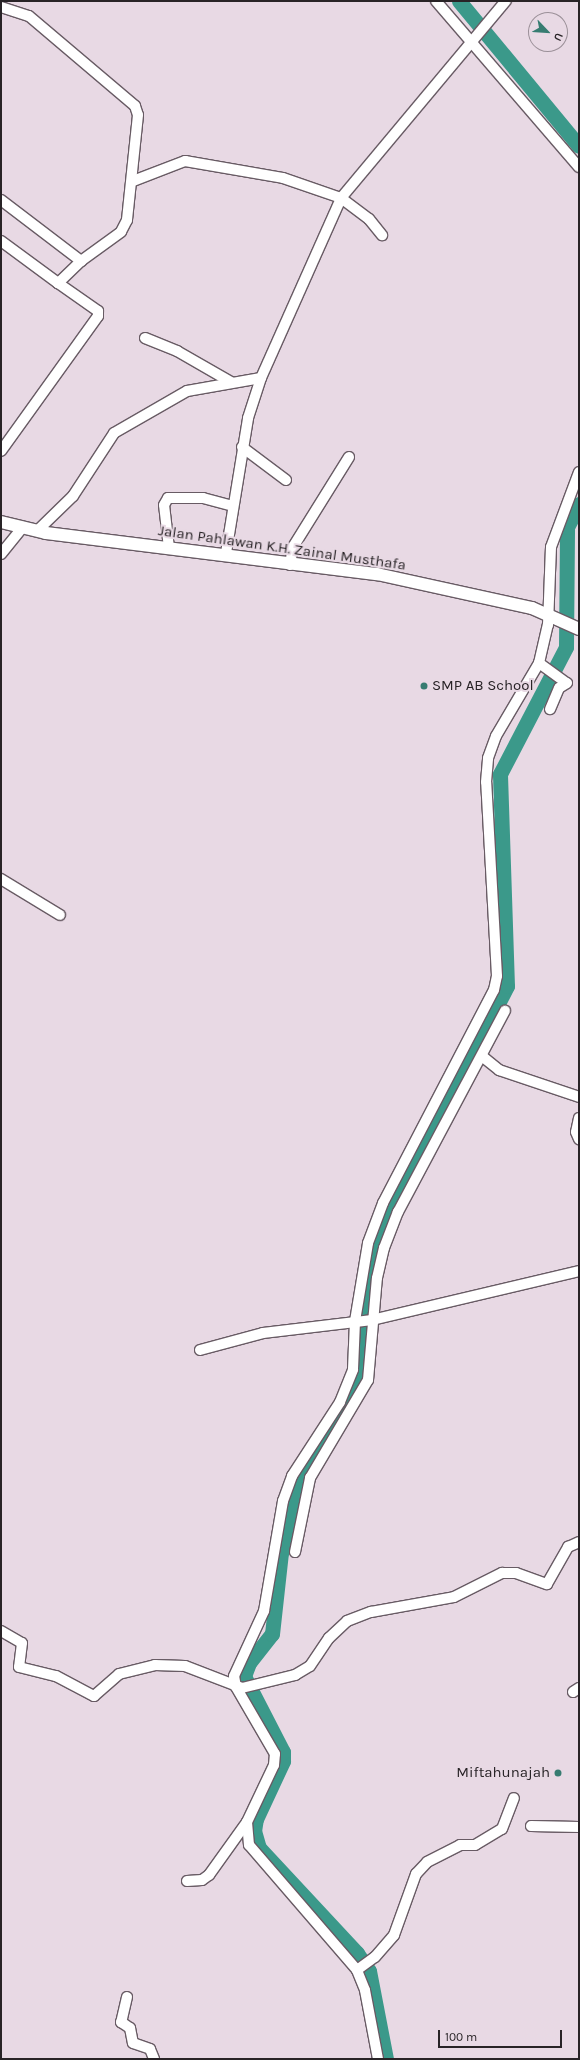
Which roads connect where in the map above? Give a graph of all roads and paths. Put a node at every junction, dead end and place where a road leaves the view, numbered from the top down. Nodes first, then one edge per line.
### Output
1 (436, 1) edge
2 (506, 1) edge
3 (1, 7) edge
4 (473, 41) junction
5 (579, 167) edge
6 (133, 181) junction
7 (341, 198) junction
8 (1, 200) edge
9 (382, 235) dead end
10 (1, 241) edge
11 (81, 261) junction
12 (58, 283) junction
13 (145, 338) dead end
14 (261, 378) junction
15 (230, 382) junction
16 (242, 447) junction
17 (1, 450) edge
18 (349, 457) dead end
19 (577, 477) edge
20 (286, 480) dead end
21 (232, 506) junction
22 (1, 522) edge
23 (23, 527) junction
24 (37, 531) junction
25 (169, 548) junction
26 (226, 553) junction
27 (1, 554) edge
28 (290, 565) junction
29 (552, 616) junction
30 (578, 629) edge
31 (539, 663) junction
32 (550, 709) dead end
33 (1, 879) edge
34 (60, 915) dead end
35 (505, 1011) dead end
36 (472, 1041) junction
37 (485, 1051) junction
38 (579, 1097) edge
39 (579, 1118) edge
40 (579, 1139) edge
41 (579, 1271) edge
42 (374, 1319) junction
43 (358, 1321) junction
44 (200, 1350) dead end
45 (579, 1542) edge
46 (295, 1552) dead end
47 (1, 1631) edge
48 (243, 1686) junction
49 (514, 1798) dead end
50 (247, 1822) junction
51 (532, 1826) dead end
52 (579, 1827) edge
53 (187, 1881) dead end
54 (359, 1968) junction
55 (127, 1997) dead end
56 (154, 2059) edge
57 (378, 2059) edge

1 - 4 street
2 - 4 street
3 - 6 street
4 - 5 street
4 - 7 street
6 - 7 street
6 - 11 street
7 - 9 street
7 - 14 street
8 - 11 street
10 - 12 street
11 - 12 street
12 - 17 street
13 - 15 street
14 - 15 street
14 - 16 street
15 - 24 street
16 - 20 street
16 - 21 street
18 - 28 street
19 - 29 street
21 - 25 street
21 - 26 street
22 - 23 street, Jalan Pahlawan K.H. Zainal Musthafa
23 - 24 street, Jalan Pahlawan K.H. Zainal Musthafa
23 - 27 street
24 - 25 street, Jalan Pahlawan K.H. Zainal Musthafa
25 - 26 street, Jalan Pahlawan K.H. Zainal Musthafa
26 - 28 street, Jalan Pahlawan K.H. Zainal Musthafa
28 - 29 street, Jalan Pahlawan K.H. Zainal Musthafa
29 - 30 street, Jalan Pahlawan K.H. Zainal Musthafa
29 - 31 street
31 - 32 street
31 - 36 street
33 - 34 street
35 - 37 street
36 - 37 street
36 - 43 street
37 - 38 street
37 - 42 street
39 - 40 street
41 - 42 street
42 - 43 street
42 - 46 street
43 - 44 street
43 - 48 street
45 - 48 street
47 - 48 street
48 - 50 street
49 - 54 street
50 - 53 street
50 - 54 street
51 - 52 street
54 - 57 street
55 - 56 street

